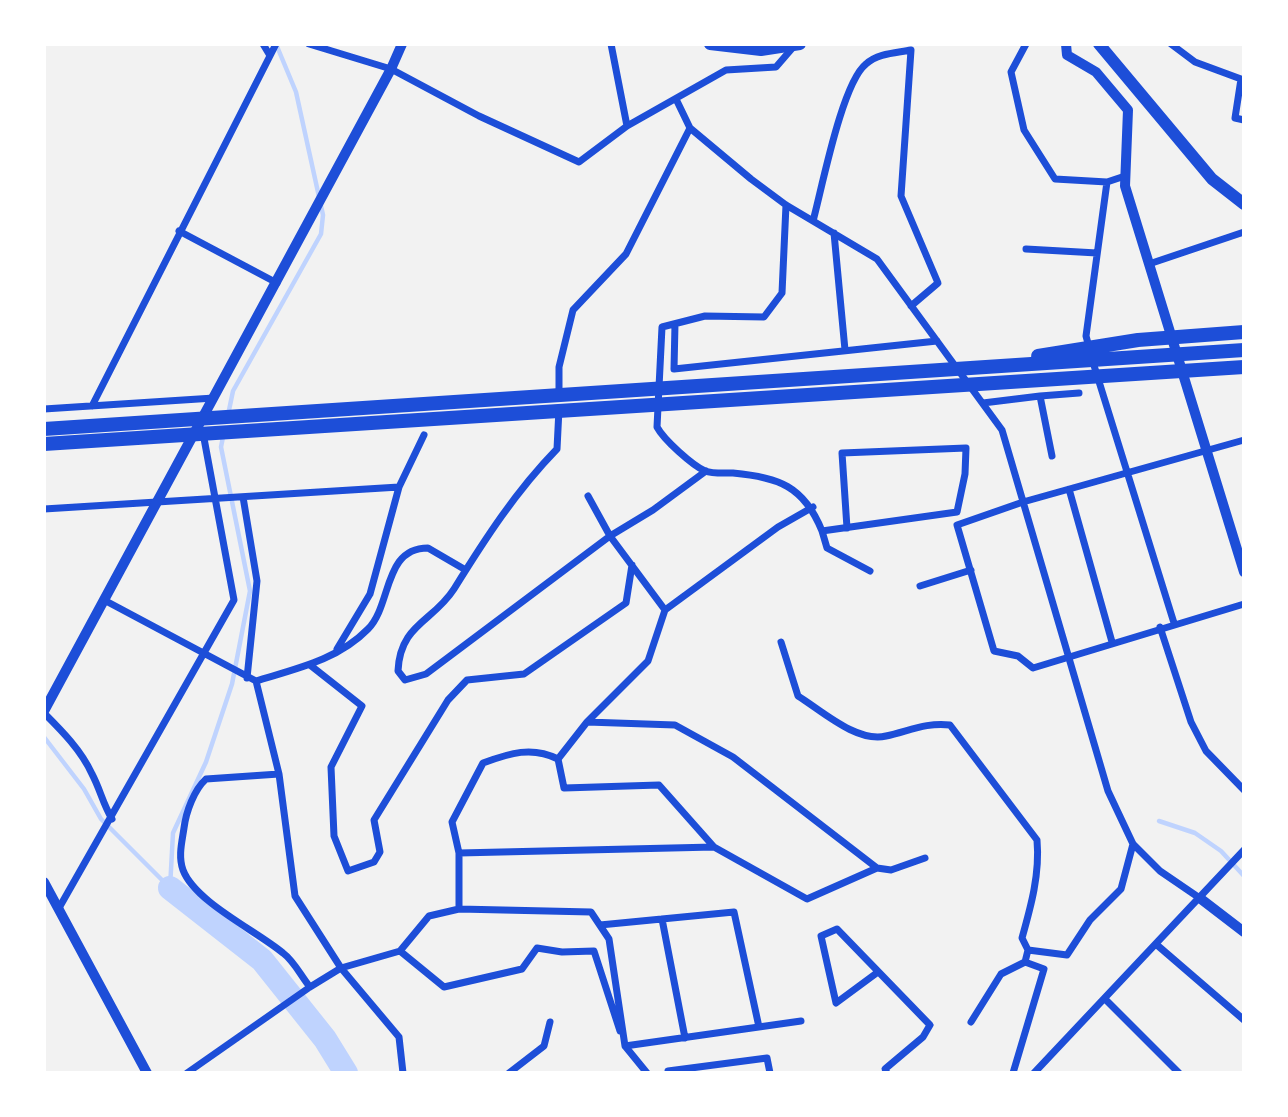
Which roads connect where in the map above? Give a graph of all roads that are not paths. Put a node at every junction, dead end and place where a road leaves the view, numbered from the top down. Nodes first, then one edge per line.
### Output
1 (263, 44) edge
2 (276, 44) edge
3 (309, 44) edge
4 (401, 44) edge
5 (611, 44) edge
6 (709, 44) edge
7 (1026, 44) edge
8 (1066, 44) edge
9 (1171, 44) edge
10 (798, 45) edge
11 (1103, 45) edge
12 (911, 47) edge
13 (269, 54) junction
14 (391, 69) junction
15 (676, 99) junction
16 (1244, 120) edge
17 (628, 126) junction
18 (690, 128) junction
19 (1125, 176) junction
20 (1107, 182) junction
21 (1244, 203) edge
22 (786, 205) junction
23 (813, 221) junction
24 (179, 231) junction
25 (1244, 232) edge
26 (834, 233) junction
27 (1026, 249) dead end
28 (1097, 253) junction
29 (1149, 264) junction
30 (276, 283) junction
31 (911, 306) junction
32 (675, 324) junction
33 (1244, 332) edge
34 (937, 341) junction
35 (1244, 350) edge
36 (845, 351) junction
37 (989, 366) junction
38 (1244, 367) edge
39 (1079, 393) dead end
40 (1040, 396) junction
41 (215, 398) junction
42 (983, 403) junction
43 (92, 406) junction
44 (44, 409) edge
45 (201, 424) junction
46 (44, 429) edge
47 (424, 435) dead end
48 (1244, 440) edge
49 (44, 444) edge
50 (1208, 450) junction
51 (1052, 456) dead end
52 (706, 471) junction
53 (1126, 473) junction
54 (399, 487) junction
55 (1069, 489) junction
56 (588, 496) dead end
57 (243, 497) junction
58 (217, 499) junction
59 (1023, 502) junction
60 (157, 503) junction
61 (813, 507) junction
62 (44, 509) edge
63 (847, 528) junction
64 (822, 531) junction
65 (610, 536) junction
66 (632, 565) junction
67 (464, 569) junction
68 (971, 570) junction
69 (870, 571) dead end
70 (1244, 572) edge
71 (920, 586) dead end
72 (104, 600) junction
73 (1244, 604) edge
74 (665, 610) junction
75 (1174, 623) junction
76 (1160, 627) junction
77 (781, 642) dead end
78 (1112, 642) junction
79 (333, 655) junction
80 (203, 656) junction
81 (1067, 656) junction
82 (310, 664) junction
83 (247, 678) junction
84 (256, 681) junction
85 (44, 712) edge
86 (587, 722) junction
87 (558, 759) junction
88 (279, 774) junction
89 (1244, 790) edge
90 (112, 819) junction
91 (1133, 844) junction
92 (714, 847) junction
93 (1244, 850) edge
94 (458, 853) junction
95 (925, 858) dead end
96 (877, 868) junction
97 (44, 883) edge
98 (1200, 899) junction
99 (60, 908) junction
100 (459, 909) junction
101 (662, 919) junction
102 (600, 925) junction
103 (1244, 932) edge
104 (1157, 945) junction
105 (1028, 950) junction
106 (400, 951) junction
107 (1025, 962) junction
108 (341, 968) junction
109 (878, 972) junction
110 (310, 987) junction
111 (1106, 1000) junction
112 (1244, 1020) edge
113 (801, 1021) dead end
114 (550, 1022) dead end
115 (971, 1022) dead end
116 (760, 1027) junction
117 (685, 1038) junction
118 (625, 1046) junction
119 (668, 1071) dead end
120 (147, 1073) edge
121 (187, 1073) edge
122 (403, 1073) edge
123 (509, 1073) edge
124 (647, 1073) edge
125 (770, 1073) edge
126 (887, 1073) edge
127 (1013, 1073) edge
128 (1034, 1073) edge
129 (1179, 1073) edge

1 - 13 street
2 - 13 street
3 - 14 street
4 - 14 street
5 - 17 street
6 - 10 main road
7 - 20 street
8 - 19 street
9 - 16 street
10 - 15 street
11 - 21 main road
12 - 23 street
12 - 31 street
13 - 24 street
14 - 17 street
14 - 30 street
15 - 17 street
15 - 18 street
18 - 22 street
18 - 67 street
19 - 20 street
19 - 29 street
20 - 28 street
22 - 23 street
22 - 32 street
23 - 26 street
24 - 30 street
24 - 43 street
25 - 29 street
26 - 31 street
26 - 36 street
27 - 28 street
28 - 53 street
29 - 50 street
30 - 41 street
31 - 34 street
32 - 36 street
32 - 52 street
33 - 37 highway
34 - 36 street
34 - 42 street
35 - 37 highway
37 - 46 highway
38 - 49 highway
39 - 40 street
40 - 42 street
40 - 51 street
41 - 43 street
41 - 45 street
42 - 59 street
43 - 44 street
45 - 58 street
45 - 60 street
47 - 54 street
48 - 50 street
50 - 53 street
50 - 70 street
52 - 61 street
52 - 65 street
53 - 55 street
53 - 75 street
54 - 57 street
54 - 79 street
55 - 59 street
55 - 78 street
56 - 65 street
57 - 58 street
57 - 83 street
58 - 60 street
58 - 80 street
59 - 68 street
59 - 81 street
60 - 62 street
60 - 72 street
61 - 64 street
61 - 74 street
63 - 63 street
63 - 64 street
64 - 69 street
65 - 66 street
65 - 67 street
66 - 74 street
66 - 82 street
67 - 79 street
68 - 71 street
68 - 81 street
72 - 80 street
72 - 85 street
73 - 75 street
74 - 86 street
75 - 76 street
76 - 78 street
76 - 89 street
77 - 105 street
78 - 81 street
79 - 82 street
80 - 83 street
80 - 90 street
81 - 91 street
82 - 84 street
83 - 84 street
84 - 88 street
85 - 90 street
86 - 87 street
86 - 96 street
87 - 92 street
87 - 94 street
88 - 108 street
88 - 110 street
90 - 99 street
91 - 98 street
91 - 105 street
92 - 94 street
92 - 96 street
93 - 98 street
94 - 100 street
95 - 96 street
97 - 99 main road
98 - 103 street
98 - 104 street
99 - 120 main road
100 - 102 street
100 - 106 street
101 - 102 street
101 - 116 street
101 - 117 street
102 - 118 street
104 - 111 street
104 - 112 street
105 - 107 street
106 - 108 street
106 - 118 street
107 - 115 street
107 - 127 street
108 - 110 street
108 - 122 street
109 - 109 street
109 - 126 street
110 - 121 street
111 - 128 street
111 - 129 street
113 - 116 street
114 - 123 street
116 - 117 street
117 - 118 street
118 - 124 street
119 - 125 street

